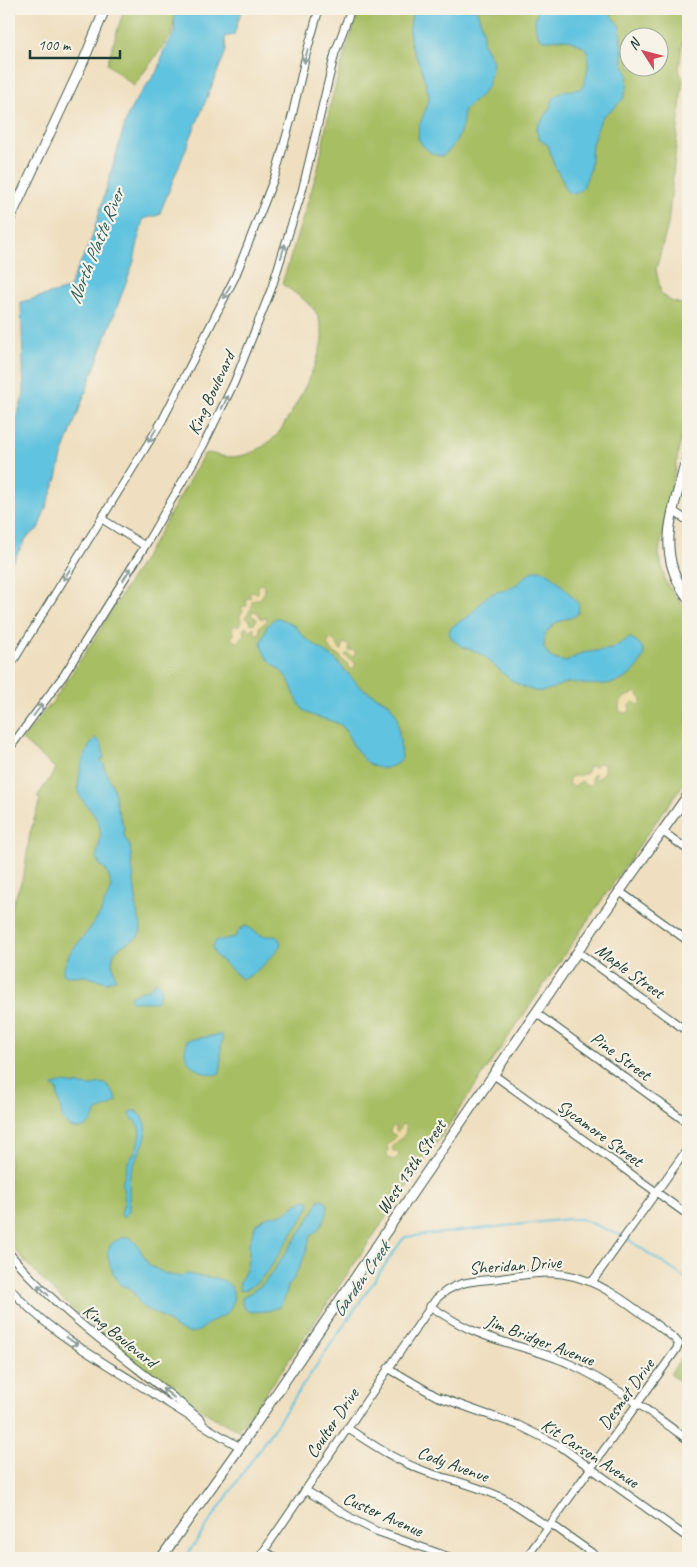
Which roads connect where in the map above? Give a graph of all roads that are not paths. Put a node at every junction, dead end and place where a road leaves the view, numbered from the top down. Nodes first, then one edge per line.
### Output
1 (105, 9) edge
2 (319, 9) edge
3 (351, 9) edge
4 (9, 221) edge
5 (688, 451) edge
6 (673, 511) junction
7 (102, 519) junction
8 (688, 521) edge
9 (145, 546) junction
10 (688, 598) edge
11 (9, 668) edge
12 (9, 748) edge
13 (688, 795) edge
14 (662, 831) junction
15 (688, 850) edge
16 (620, 891) junction
17 (688, 941) edge
18 (578, 952) junction
19 (536, 1013) junction
20 (688, 1032) edge
21 (494, 1075) junction
22 (688, 1123) edge
23 (688, 1148) edge
24 (656, 1192) junction
25 (688, 1215) edge
26 (9, 1253) edge
27 (592, 1282) junction
28 (9, 1287) edge
29 (430, 1306) junction
30 (679, 1344) joint
31 (388, 1368) junction
32 (638, 1403) junction
33 (347, 1428) junction
34 (219, 1435) junction
35 (688, 1440) edge
36 (240, 1447) junction
37 (591, 1468) junction
38 (305, 1490) junction
39 (550, 1526) junction
40 (688, 1538) edge
41 (264, 1551) junction
42 (161, 1558) edge
43 (259, 1558) edge
44 (276, 1558) edge
45 (452, 1558) edge
46 (526, 1558) edge
47 (599, 1558) edge

1 - 4 main road
2 -> 7 street, King Boulevard
9 -> 3 street, King Boulevard
5 - 6 main road
6 - 8 street
6 - 10 main road
7 - 9 street
7 -> 11 street, King Boulevard
12 -> 9 street, King Boulevard
13 - 14 main road, West 13th Street
14 - 15 street
14 - 16 main road, West 13th Street
16 - 17 street
16 - 18 main road, West 13th Street
18 - 19 main road, West 13th Street
18 - 20 street, Maple Street
19 - 21 main road, West 13th Street
19 - 22 street, Pine Street
21 - 24 street, Sycamore Street
21 - 36 main road, West 13th Street
23 - 24 street
24 - 25 street, Sycamore Street
24 - 27 street
34 -> 26 street, King Boulevard
27 - 29 street, Sheridan Drive
27 - 30 street, Sheridan Drive
28 -> 34 street, King Boulevard
29 - 31 street, Coulter Drive
29 - 32 street, Jim Bridger Avenue
30 - 32 street, Desmet Drive
31 - 33 street, Coulter Drive
31 - 37 street, Kit Carson Avenue
32 - 35 street, Jim Bridger Avenue
32 - 37 street, Desmet Drive
33 - 38 street, Coulter Drive
33 - 39 street, Cody Avenue
34 - 36 street, King Boulevard
36 - 42 main road, West 13th Street
37 - 39 street, Desmet Drive
37 - 40 street, Kit Carson Avenue
38 - 41 street, Coulter Drive
38 - 45 street, Custer Avenue
39 - 46 street, Desmet Drive
39 - 47 street, Cody Avenue
41 - 43 street, Coulter Drive
41 - 44 street

